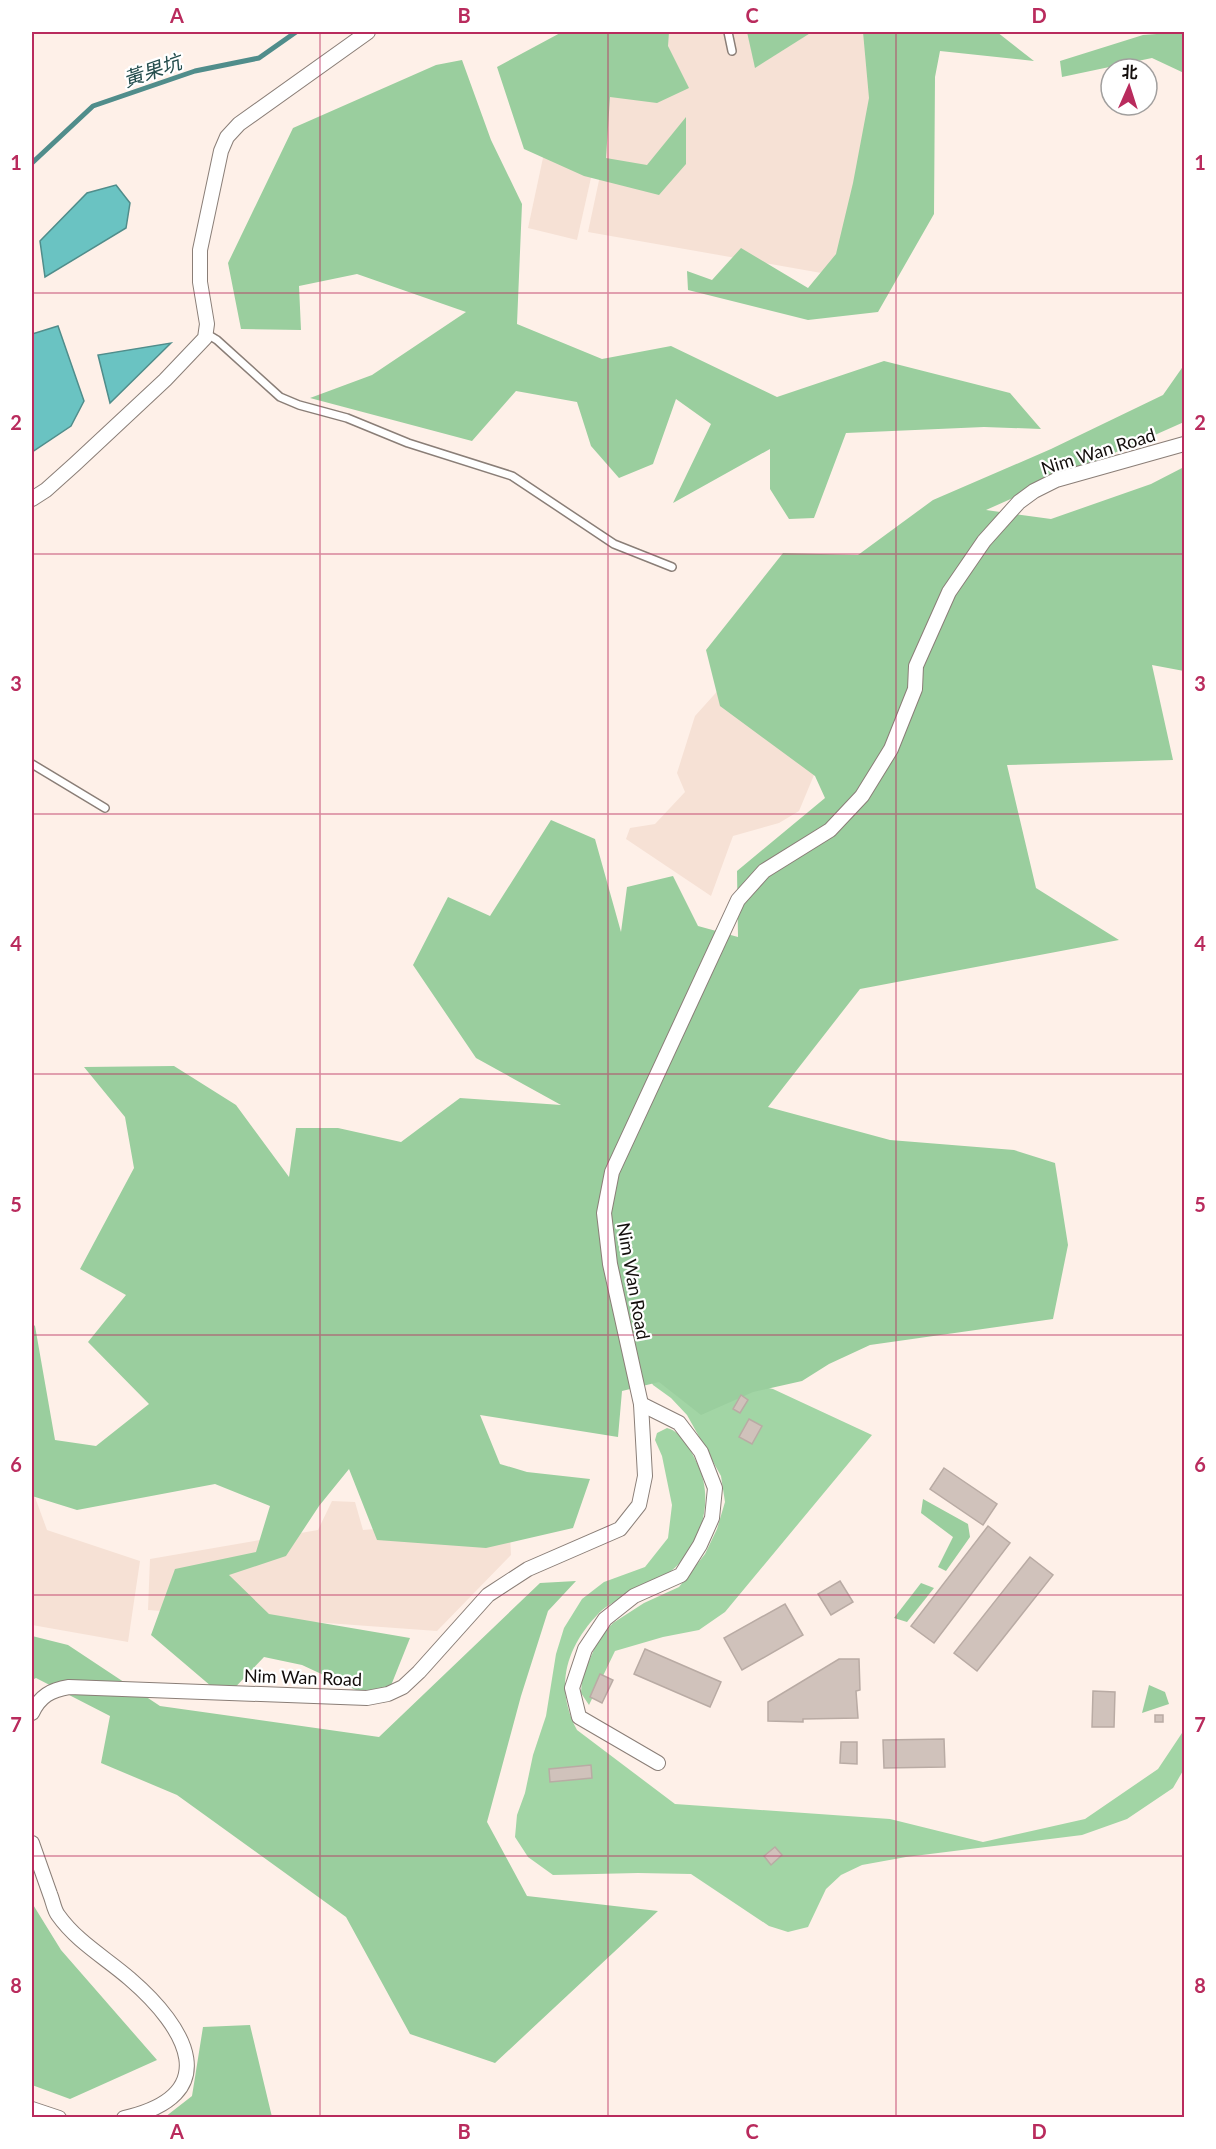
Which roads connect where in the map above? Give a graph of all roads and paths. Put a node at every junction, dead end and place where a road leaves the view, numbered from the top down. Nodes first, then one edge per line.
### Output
1 (368, 32) edge
2 (728, 32) edge
3 (732, 51) dead end
4 (207, 334) junction
5 (1185, 444) edge
6 (32, 499) edge
7 (672, 567) dead end
8 (32, 764) edge
9 (105, 808) dead end
10 (641, 1404) junction
11 (32, 1713) edge
12 (658, 1764) dead end
13 (32, 1843) edge
14 (32, 2109) edge
15 (59, 2118) edge
16 (124, 2118) edge

1 - 4 street
2 - 3 lane
4 - 6 street
4 - 7 lane
5 - 10 street, Nim Wan Road
8 - 9 lane
10 - 11 street, Nim Wan Road
10 - 12 street
13 - 16 street
14 - 15 street

